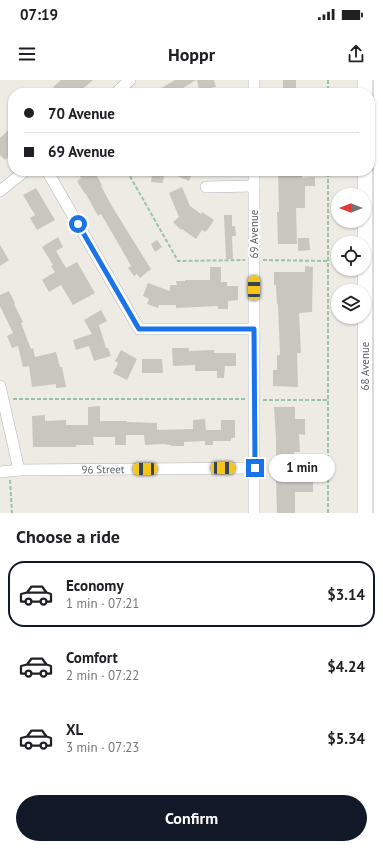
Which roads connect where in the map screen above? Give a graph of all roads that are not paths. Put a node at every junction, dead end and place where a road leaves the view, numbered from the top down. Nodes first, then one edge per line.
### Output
1 (130, 80) edge
2 (380, 80) edge
3 (121, 88) edge
4 (19, 176) edge
5 (50, 176) edge
6 (254, 176) edge
7 (365, 176) edge
8 (254, 186) junction
9 (206, 187) dead end
10 (0, 191) edge
11 (254, 329) junction
12 (0, 386) edge
13 (255, 468) junction
14 (9, 471) edge
15 (254, 513) edge
16 (365, 513) edge
17 (381, 513) edge

1 - 3 street
2 - 17 main road, 68 Avenue
4 - 10 street
5 - 11 street
6 - 8 street, 69 Avenue
7 - 16 main road, 68 Avenue
8 - 9 street
8 - 11 street, 69 Avenue
11 - 13 street, 69 Avenue
12 - 14 street
13 - 14 street, 96 Street
13 - 15 street, 69 Avenue

